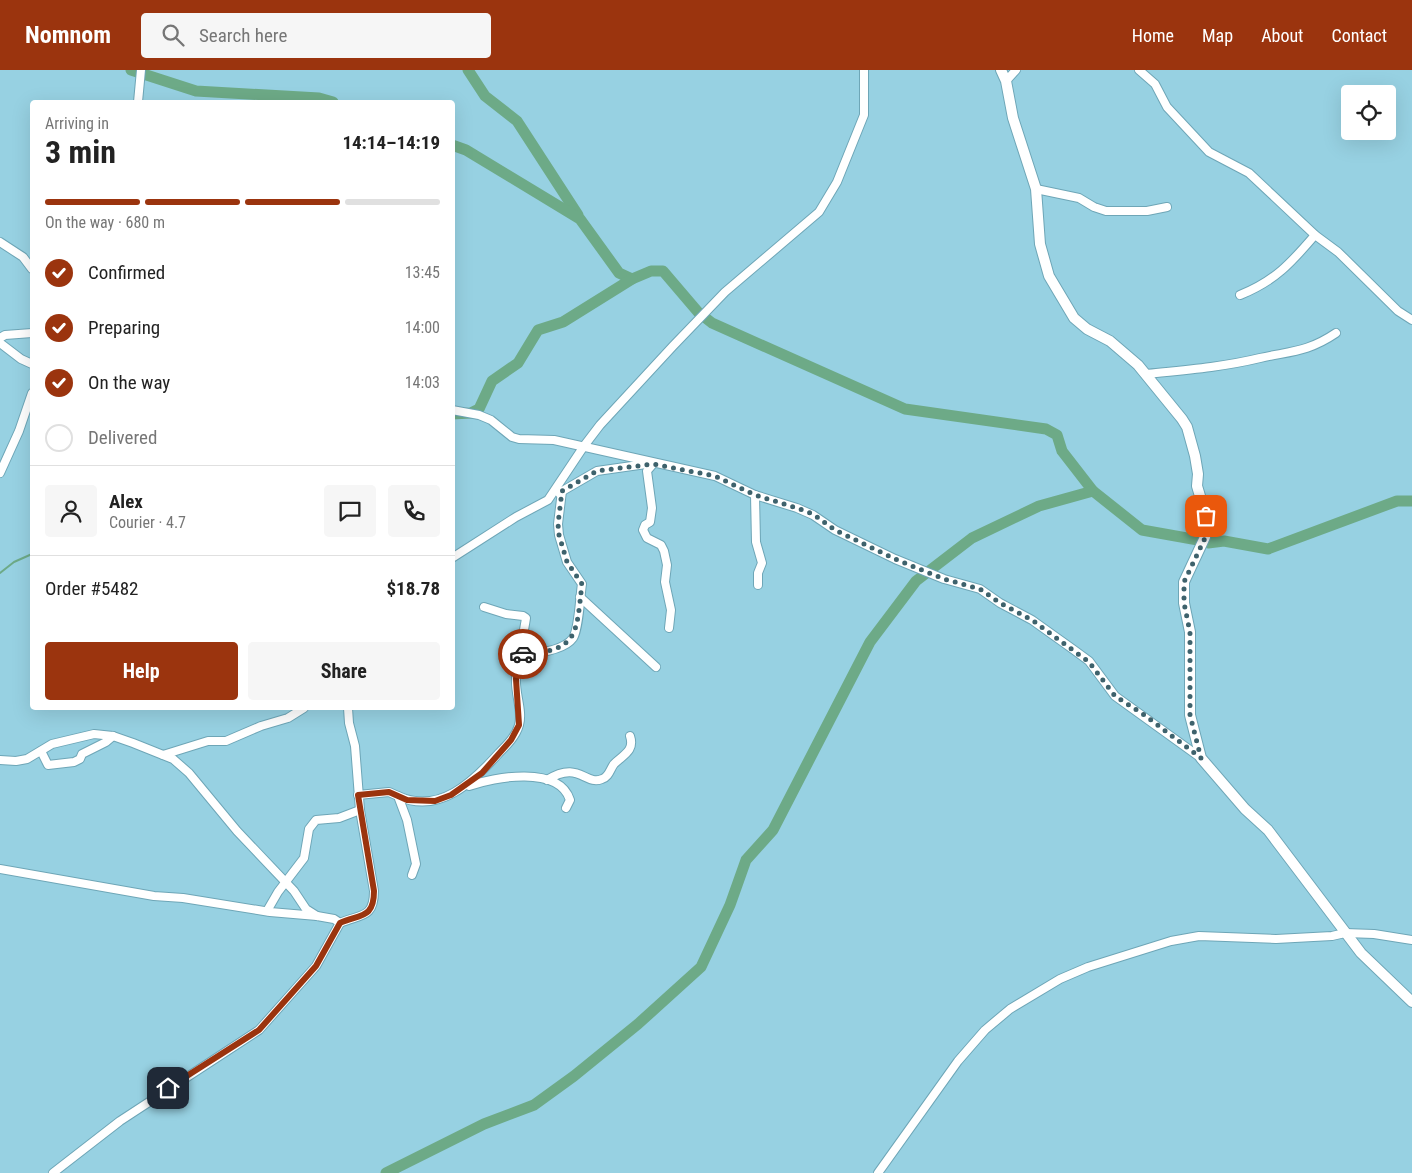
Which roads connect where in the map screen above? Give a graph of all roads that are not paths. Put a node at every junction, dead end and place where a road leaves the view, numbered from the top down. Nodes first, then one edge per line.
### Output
1 (141, 70) edge
2 (864, 70) edge
3 (1001, 70) edge
4 (1016, 70) edge
5 (1139, 70) edge
6 (1006, 81) junction
7 (138, 100) edge
8 (1036, 189) junction
9 (1167, 207) dead end
10 (1315, 235) junction
11 (0, 242) edge
12 (30, 266) edge
13 (1240, 295) dead end
14 (1412, 320) edge
15 (30, 333) edge
16 (1336, 333) dead end
17 (0, 338) edge
18 (0, 343) edge
19 (30, 363) edge
20 (1146, 374) junction
21 (30, 399) edge
22 (455, 411) edge
23 (584, 446) junction
24 (653, 464) junction
25 (0, 473) edge
26 (562, 491) junction
27 (755, 495) junction
28 (548, 500) junction
29 (455, 556) edge
30 (758, 585) dead end
31 (580, 597) junction
32 (484, 607) dead end
33 (669, 628) dead end
34 (518, 655) junction
35 (656, 668) dead end
36 (301, 710) edge
37 (348, 710) edge
38 (112, 736) junction
39 (630, 736) dead end
40 (41, 751) junction
41 (163, 755) junction
42 (1201, 758) junction
43 (0, 760) edge
44 (547, 780) junction
45 (464, 787) junction
46 (358, 795) junction
47 (398, 796) junction
48 (566, 808) dead end
49 (360, 810) junction
50 (0, 869) edge
51 (412, 875) dead end
52 (285, 882) junction
53 (267, 912) junction
54 (317, 916) junction
55 (340, 923) junction
56 (1345, 933) junction
57 (1412, 940) edge
58 (1412, 1002) edge
59 (54, 1173) edge
60 (878, 1173) edge

1 - 7 street
2 - 23 street
3 - 6 street
4 - 6 street
5 - 10 street
6 - 8 street
8 - 9 street
8 - 20 street
10 - 13 street
10 - 14 street
11 - 12 street
15 - 17 street
16 - 20 street
18 - 19 street
20 - 42 street
21 - 25 street
22 - 23 street
23 - 24 street
23 - 28 street
24 - 26 street
24 - 27 street
24 - 33 street
26 - 28 street
26 - 31 street
27 - 30 street
27 - 42 street
28 - 29 street
31 - 34 street
31 - 35 street
32 - 34 street
34 - 45 street
36 - 41 street
37 - 46 street
38 - 40 street
38 - 40 street
38 - 41 street
39 - 44 street
40 - 43 street
41 - 52 street
42 - 56 street
44 - 45 street
44 - 48 street
45 - 47 street
46 - 47 street
46 - 49 street
47 - 51 street
49 - 52 street
49 - 55 street
50 - 53 street
52 - 53 street
52 - 54 street
53 - 54 street
54 - 55 street
55 - 59 street
56 - 57 street
56 - 58 street
56 - 60 street

